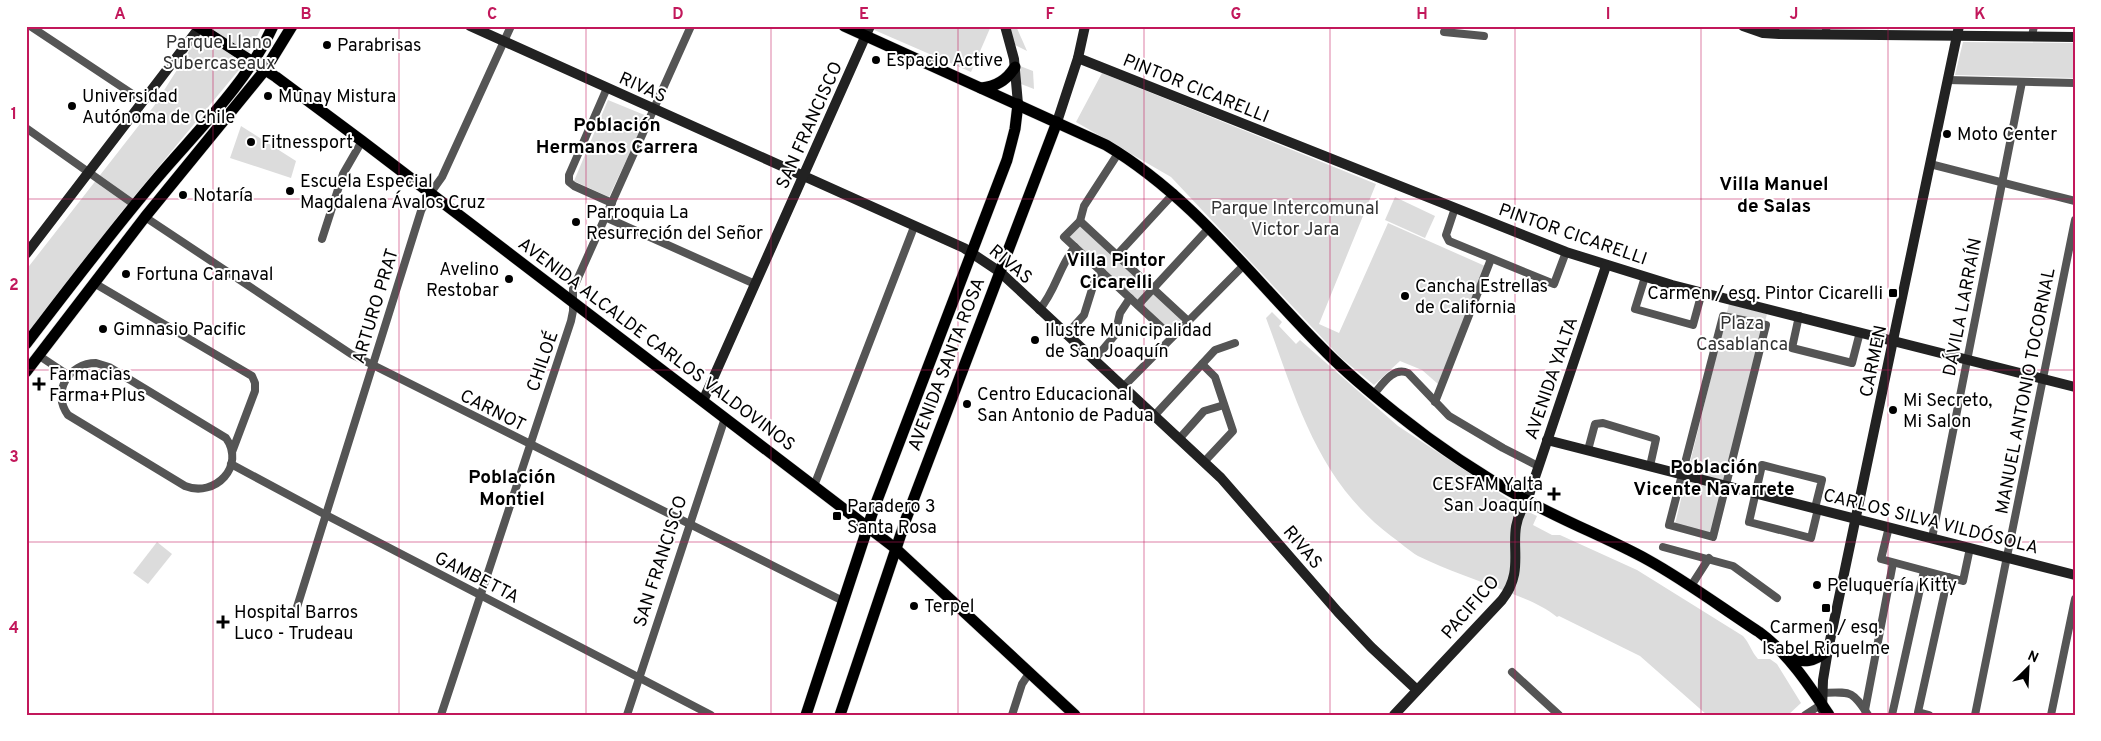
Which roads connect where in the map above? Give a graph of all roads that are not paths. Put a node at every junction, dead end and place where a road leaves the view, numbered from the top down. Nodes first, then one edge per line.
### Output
1 (30, 26) edge
2 (273, 26) edge
3 (292, 26) edge
4 (470, 26) edge
5 (511, 26) edge
6 (691, 26) edge
7 (844, 26) edge
8 (1005, 26) edge
9 (1085, 26) edge
10 (1744, 26) edge
11 (199, 27) edge
12 (1457, 30) edge
13 (1826, 30) edge
14 (868, 31) edge
15 (1958, 31) edge
16 (2033, 31) edge
17 (1444, 32) dead end
18 (1484, 36) dead end
19 (2075, 37) edge
20 (503, 41) junction
21 (1078, 58) junction
22 (253, 62) junction
23 (1015, 67) junction
24 (265, 70) junction
25 (1947, 80) junction
26 (2022, 82) junction
27 (2075, 83) edge
28 (607, 88) junction
29 (981, 88) junction
30 (143, 101) junction
31 (1018, 104) junction
32 (654, 109) junction
33 (1042, 115) junction
34 (1057, 122) junction
35 (26, 128) edge
36 (1015, 129) junction
37 (362, 141) junction
38 (1119, 152) junction
39 (1930, 164) junction
40 (89, 172) junction
41 (804, 177) junction
42 (2002, 182) junction
43 (430, 193) junction
44 (1174, 193) junction
45 (2075, 201) edge
46 (612, 203) junction
47 (135, 205) junction
48 (1455, 208) junction
49 (146, 217) junction
50 (605, 217) junction
51 (2075, 220) edge
52 (1080, 221) junction
53 (914, 227) junction
54 (1209, 228) junction
55 (322, 239) dead end
56 (1075, 247) junction
57 (1566, 252) junction
58 (972, 253) junction
59 (26, 254) edge
60 (1117, 255) junction
61 (1491, 259) junction
62 (1244, 265) junction
63 (1606, 266) junction
64 (1000, 272) junction
65 (1102, 272) junction
66 (1645, 277) junction
67 (94, 282) junction
68 (755, 284) junction
69 (1154, 289) junction
70 (1702, 292) junction
71 (1130, 298) junction
72 (572, 301) junction
73 (1138, 305) junction
74 (1039, 310) junction
75 (1798, 316) junction
76 (1188, 321) junction
77 (1860, 332) junction
78 (1066, 335) junction
79 (1172, 337) junction
80 (1894, 340) junction
81 (1235, 343) dead end
82 (26, 344) edge
83 (38, 356) junction
84 (1967, 359) junction
85 (1094, 360) junction
86 (1202, 364) junction
87 (372, 366) junction
88 (26, 372) edge
89 (68, 375) junction
90 (2043, 379) junction
91 (1123, 387) junction
92 (2075, 387) edge
93 (1373, 395) junction
94 (703, 401) junction
95 (1435, 402) junction
96 (1224, 405) junction
97 (1154, 416) junction
98 (725, 418) junction
99 (1179, 439) junction
100 (1546, 440) junction
101 (530, 445) junction
102 (1588, 450) junction
103 (232, 452) junction
104 (1204, 462) junction
105 (231, 464) junction
106 (1538, 466) junction
107 (1650, 466) junction
108 (1682, 474) junction
109 (1725, 485) junction
110 (814, 486) junction
111 (1756, 493) junction
112 (1527, 501) junction
113 (1816, 508) junction
114 (326, 515) junction
115 (1856, 519) junction
116 (689, 524) junction
117 (868, 527) junction
118 (1889, 527) junction
119 (1932, 538) junction
120 (1663, 547) dead end
121 (895, 548) junction
122 (1970, 548) junction
123 (2007, 557) junction
124 (1709, 558) junction
125 (1893, 563) junction
126 (1924, 571) junction
127 (2075, 575) edge
128 (1948, 577) junction
129 (1691, 586) junction
130 (481, 596) junction
131 (1777, 598) dead end
132 (2075, 599) edge
133 (842, 601) junction
134 (297, 606) dead end
135 (1828, 650) junction
136 (1785, 655) junction
137 (1030, 672) junction
138 (1512, 672) dead end
139 (639, 678) junction
140 (1417, 690) junction
141 (1822, 704) edge
142 (1866, 712) edge
143 (1923, 714) edge
144 (441, 715) edge
145 (627, 715) edge
146 (711, 715) edge
147 (806, 715) edge
148 (840, 715) edge
149 (1012, 715) edge
150 (1075, 715) edge
151 (1394, 715) edge
152 (1559, 715) edge
153 (1805, 715) edge
154 (1829, 715) edge
155 (1892, 715) edge
156 (1975, 715) edge
157 (2052, 715) edge

1 - 30 street
2 - 22 main road
3 - 24 main road
4 - 20 street, RIVAS
5 - 20 street, ARTURO PRAT
6 - 32 street, CHILOÉ
7 - 14 main road
8 - 23 street, AVENIDA SANTA ROSA
9 - 21 street, AVENIDA SANTA ROSA
10 - 13 street
11 - 22 main road, AVENIDA ALCALDE CARLOS VALDOVINOS
11 - 30 street
12 - 17 street
12 - 18 street
13 - 15 street
14 - 29 main road
14 - 41 street, SAN FRANCISCO
15 - 16 street
15 - 25 street, CARMEN
16 - 19 street
20 - 28 street, RIVAS
20 - 43 street, ARTURO PRAT
21 - 34 street, AVENIDA SANTA ROSA
21 - 48 street, PINTOR CICARELLI
22 - 24 main road, AVENIDA ALCALDE CARLOS VALDOVINOS
22 - 47 main road
23 - 29 main road
23 - 31 street, AVENIDA SANTA ROSA
24 - 37 main road, AVENIDA ALCALDE CARLOS VALDOVINOS
24 - 49 main road
25 - 26 street
25 - 39 street, CARMEN
26 - 27 street
26 - 42 street, DÁVILA LARRAÍN
28 - 32 street, RIVAS
28 - 46 street
29 - 31 main road
30 - 40 street
31 - 33 main road
31 - 36 main road, AVENIDA SANTA ROSA
32 - 41 street, RIVAS
32 - 46 street, CHILOÉ
33 - 34 main road
33 - 36 main road
34 - 38 main road
34 - 64 main road, AVENIDA SANTA ROSA
35 - 40 street
36 - 58 main road, AVENIDA SANTA ROSA
37 - 43 main road, AVENIDA ALCALDE CARLOS VALDOVINOS
37 - 55 street
38 - 44 main road
38 - 52 street
39 - 42 street
39 - 80 street, CARMEN
40 - 47 street
40 - 59 street
41 - 53 street, RIVAS
41 - 68 street, SAN FRANCISCO
42 - 45 street
42 - 84 street, DÁVILA LARRAÍN
43 - 72 main road, AVENIDA ALCALDE CARLOS VALDOVINOS
43 - 87 street, ARTURO PRAT
44 - 54 main road
44 - 60 street
46 - 50 street, CHILOÉ
47 - 82 main road
48 - 57 street, PINTOR CICARELLI
48 - 61 street
49 - 67 main road
49 - 87 street, CARNOT
50 - 68 street
50 - 72 street, CHILOÉ
51 - 90 street, MANUEL ANTONIO TOCORNAL
52 - 56 street
52 - 60 street
53 - 58 street, RIVAS
53 - 110 street
54 - 62 main road
54 - 69 street
56 - 65 street
56 - 74 street
57 - 61 street
57 - 63 street, PINTOR CICARELLI
58 - 64 street, RIVAS
58 - 117 main road, AVENIDA SANTA ROSA
60 - 69 street
61 - 95 street
62 - 76 street
62 - 93 main road
63 - 66 street, PINTOR CICARELLI
63 - 100 street, AVENIDA YALTA
64 - 74 street, RIVAS
64 - 121 main road, AVENIDA SANTA ROSA
65 - 71 street
65 - 78 street
66 - 70 street, PINTOR CICARELLI
66 - 70 street
67 - 83 main road
67 - 103 street
68 - 94 street, SAN FRANCISCO
69 - 73 street
69 - 76 street
70 - 75 street, PINTOR CICARELLI
71 - 73 street
71 - 85 street
72 - 94 main road, AVENIDA ALCALDE CARLOS VALDOVINOS
72 - 101 street, CHILOÉ
73 - 79 street
74 - 78 street, RIVAS
75 - 77 street, PINTOR CICARELLI
75 - 77 street
76 - 79 street
77 - 80 street, PINTOR CICARELLI
78 - 85 street, RIVAS
79 - 91 street
80 - 84 street, PINTOR CICARELLI
80 - 115 street, CARMEN
81 - 86 street
83 - 88 main road
83 - 89 street
84 - 90 street, PINTOR CICARELLI
84 - 119 street, DÁVILA LARRAÍN
85 - 91 street, RIVAS
86 - 96 street
86 - 97 street
87 - 101 street, CARNOT
87 - 114 street, ARTURO PRAT
89 - 103 street
89 - 105 street
90 - 92 street, PINTOR CICARELLI
90 - 123 street, MANUEL ANTONIO TOCORNAL
91 - 97 street, RIVAS
93 - 95 street
93 - 112 main road
94 - 98 main road, AVENIDA ALCALDE CARLOS VALDOVINOS
95 - 106 street
96 - 99 street
96 - 104 street
97 - 99 street, RIVAS
98 - 110 main road, AVENIDA ALCALDE CARLOS VALDOVINOS
98 - 116 street, SAN FRANCISCO
99 - 104 street, RIVAS
100 - 102 street, CARLOS SILVA VILDÓSOLA
100 - 106 street, AVENIDA YALTA
101 - 116 street, CARNOT
101 - 130 street, CHILOÉ
102 - 107 street, CARLOS SILVA VILDÓSOLA
102 - 107 street
103 - 105 street
104 - 140 street, RIVAS
105 - 114 street, GAMBETTA
106 - 112 street, AVENIDA YALTA
107 - 108 street, CARLOS SILVA VILDÓSOLA
108 - 109 street, CARLOS SILVA VILDÓSOLA
108 - 109 street
108 - 109 street
109 - 111 street, CARLOS SILVA VILDÓSOLA
110 - 117 main road, AVENIDA ALCALDE CARLOS VALDOVINOS
111 - 113 street, CARLOS SILVA VILDÓSOLA
111 - 113 street
111 - 113 street
112 - 129 main road
112 - 140 street, PACIFICO
113 - 115 street, CARLOS SILVA VILDÓSOLA
114 - 130 street, GAMBETTA
114 - 134 street, ARTURO PRAT
115 - 118 street, CARLOS SILVA VILDÓSOLA
115 - 135 street, CARMEN
116 - 133 street, CARNOT
116 - 139 street, SAN FRANCISCO
117 - 121 main road, AVENIDA ALCALDE CARLOS VALDOVINOS
117 - 133 main road, AVENIDA SANTA ROSA
118 - 119 street, CARLOS SILVA VILDÓSOLA
118 - 125 street
119 - 122 street, CARLOS SILVA VILDÓSOLA
120 - 124 street
121 - 137 main road, AVENIDA ALCALDE CARLOS VALDOVINOS
121 - 148 main road, AVENIDA SANTA ROSA
122 - 123 street, CARLOS SILVA VILDÓSOLA
122 - 128 street
123 - 127 street, CARLOS SILVA VILDÓSOLA
123 - 156 street, MANUEL ANTONIO TOCORNAL
124 - 129 street
124 - 131 street
125 - 126 street
125 - 142 street
126 - 128 street
126 - 155 street
128 - 143 street
129 - 136 main road
130 - 139 street, GAMBETTA
130 - 144 street, CHILOÉ
132 - 157 street
133 - 147 main road, AVENIDA SANTA ROSA
135 - 136 main road
135 - 141 street, CARMEN
136 - 141 main road
137 - 149 street
137 - 150 main road, AVENIDA ALCALDE CARLOS VALDOVINOS
138 - 152 street
139 - 145 street, SAN FRANCISCO
139 - 146 street, GAMBETTA
140 - 151 street, PACIFICO
141 - 142 street
141 - 153 street
141 - 154 main road

